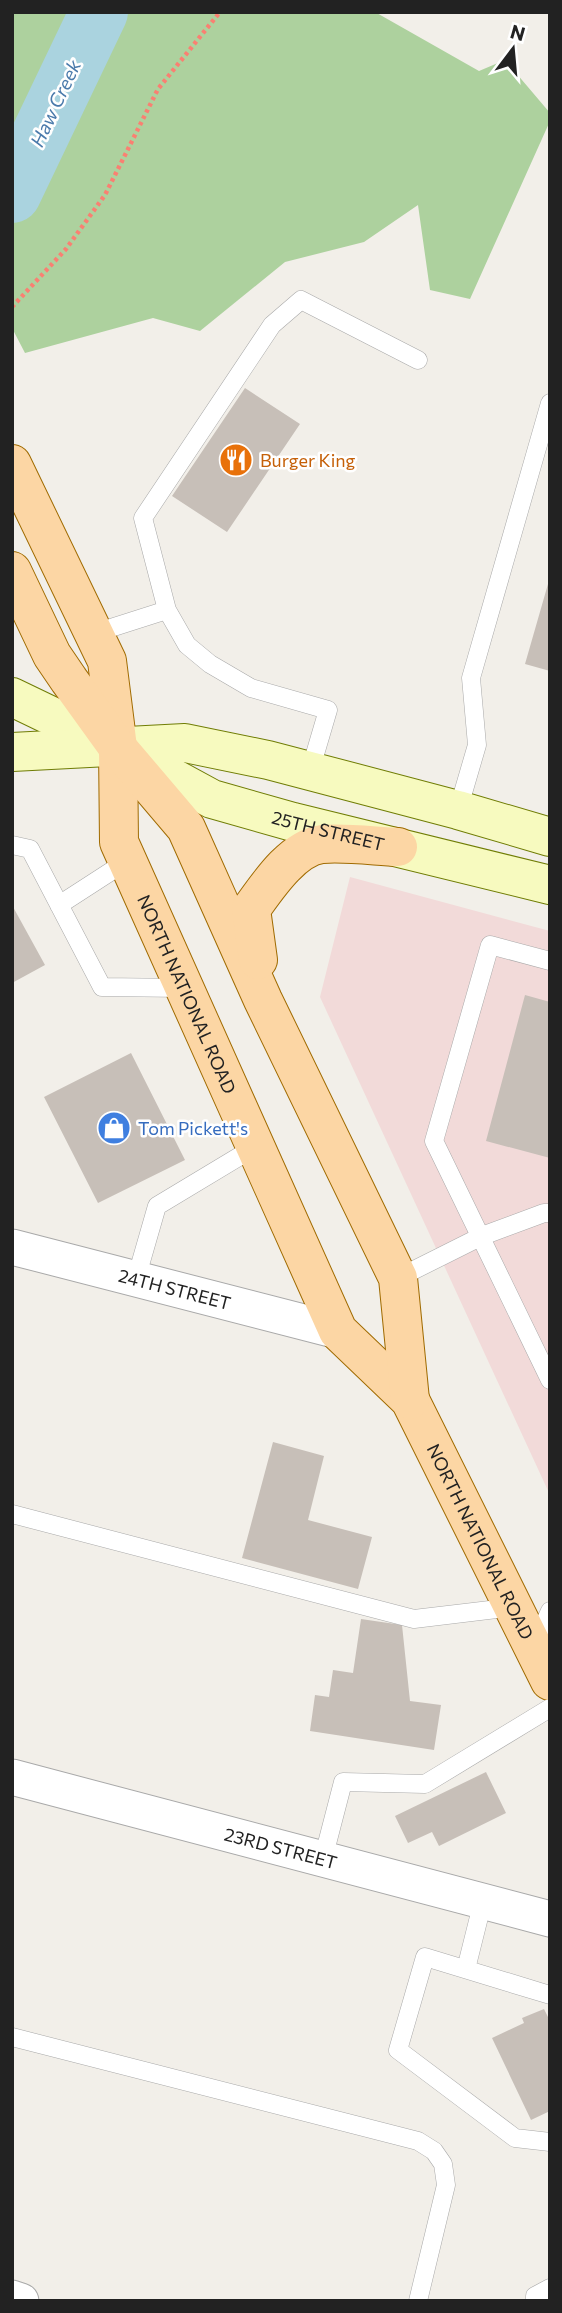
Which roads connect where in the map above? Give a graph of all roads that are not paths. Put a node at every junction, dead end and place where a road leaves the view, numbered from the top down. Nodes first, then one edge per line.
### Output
1 (418, 360) dead end
2 (550, 403) edge
3 (13, 465) edge
4 (12, 571) edge
5 (167, 610) junction
6 (95, 633) junction
7 (12, 697) edge
8 (118, 748) junction
9 (12, 752) edge
10 (310, 771) junction
11 (458, 810) junction
12 (550, 837) edge
13 (12, 845) edge
14 (398, 847) junction
15 (127, 861) junction
16 (550, 885) edge
17 (59, 905) junction
18 (550, 961) edge
19 (184, 988) junction
20 (263, 1000) junction
21 (255, 1147) junction
22 (550, 1213) edge
23 (482, 1236) junction
24 (12, 1247) edge
25 (398, 1278) junction
26 (136, 1279) junction
27 (338, 1331) junction
28 (550, 1380) edge
29 (410, 1400) junction
30 (12, 1514) edge
31 (532, 1609) edge
32 (550, 1681) edge
33 (550, 1708) edge
34 (12, 1777) edge
35 (323, 1859) junction
36 (483, 1901) junction
37 (550, 1919) edge
38 (466, 1969) junction
39 (550, 1996) edge
40 (12, 2037) edge
41 (550, 2142) edge
42 (550, 2288) edge
43 (12, 2298) edge
44 (21, 2301) edge
45 (418, 2301) edge
46 (534, 2301) edge

1 - 5 lane
2 - 11 lane
3 - 6 main road, NORTH NATIONAL ROAD
4 - 8 main road, NORTH NATIONAL ROAD
5 - 6 lane
5 - 10 lane
6 - 8 main road, NORTH NATIONAL ROAD
7 - 8 main road, 25TH STREET
8 - 9 main road, 25TH STREET
8 - 10 main road, 25TH STREET
8 - 14 main road, 25TH STREET
8 - 15 main road, NORTH NATIONAL ROAD
8 - 20 main road, NORTH NATIONAL ROAD
10 - 11 main road, 25TH STREET
11 - 12 main road, 25TH STREET
13 - 17 lane
14 - 16 main road, 25TH STREET
14 - 20 main road
15 - 17 lane
15 - 19 main road, NORTH NATIONAL ROAD
17 - 19 lane
18 - 23 lane
19 - 21 main road, NORTH NATIONAL ROAD
20 - 25 main road, NORTH NATIONAL ROAD
21 - 26 lane
21 - 27 main road, NORTH NATIONAL ROAD
22 - 23 lane
23 - 25 lane
23 - 28 lane
24 - 26 street, 24TH STREET
25 - 29 main road, NORTH NATIONAL ROAD
26 - 27 street, 24TH STREET
27 - 29 main road, NORTH NATIONAL ROAD
29 - 31 main road, NORTH NATIONAL ROAD
30 - 31 lane
31 - 32 main road, NORTH NATIONAL ROAD
33 - 35 lane
34 - 35 street, 23RD STREET
35 - 36 street, 23RD STREET
36 - 37 street, 23RD STREET
36 - 38 lane
38 - 39 lane
38 - 41 lane
40 - 45 lane
42 - 46 lane
43 - 44 street

